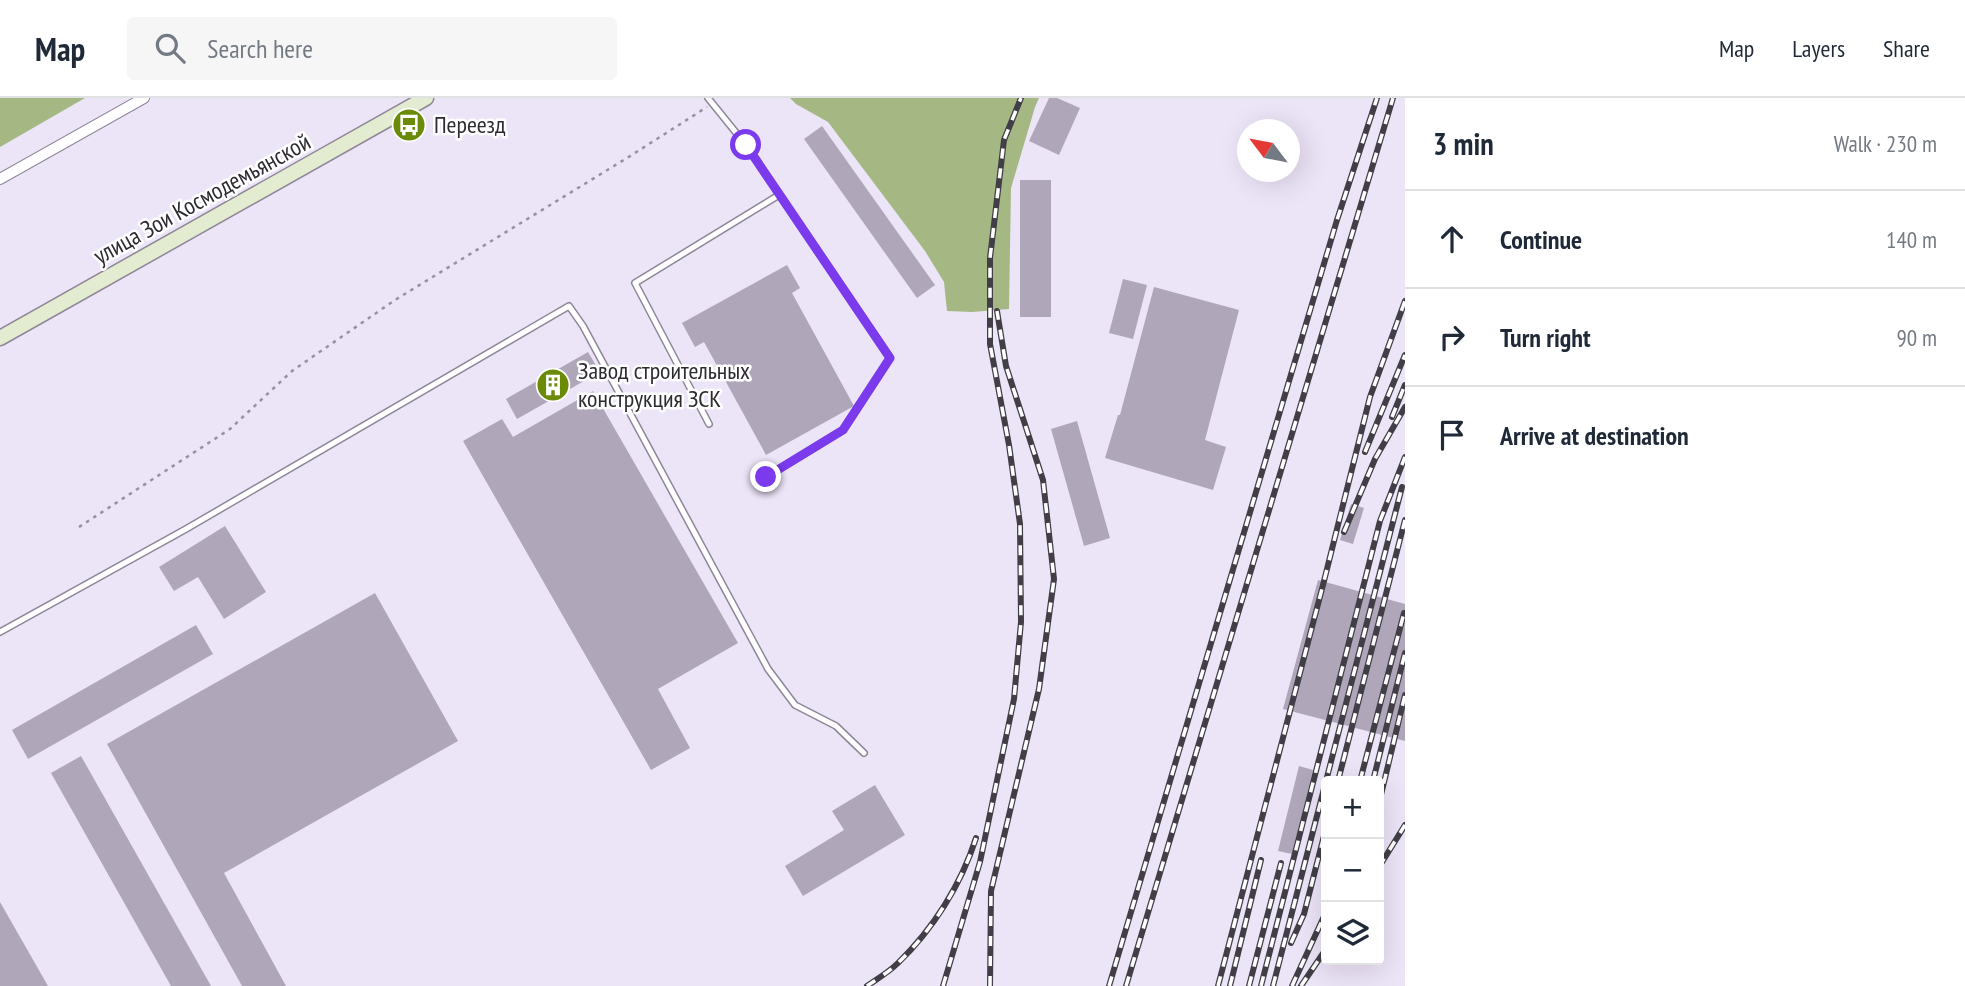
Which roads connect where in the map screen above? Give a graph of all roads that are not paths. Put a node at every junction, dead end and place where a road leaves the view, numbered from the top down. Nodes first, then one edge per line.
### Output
1 (144, 98) edge
2 (426, 98) edge
3 (710, 101) edge
4 (0, 179) edge
5 (779, 195) junction
6 (0, 338) edge
7 (709, 424) dead end
8 (766, 477) dead end
9 (0, 632) edge
10 (864, 753) dead end

1 - 4 street
2 - 6 main road, улица Зои Космодемьянской
3 - 5 lane
5 - 7 lane
5 - 8 lane
9 - 10 lane

